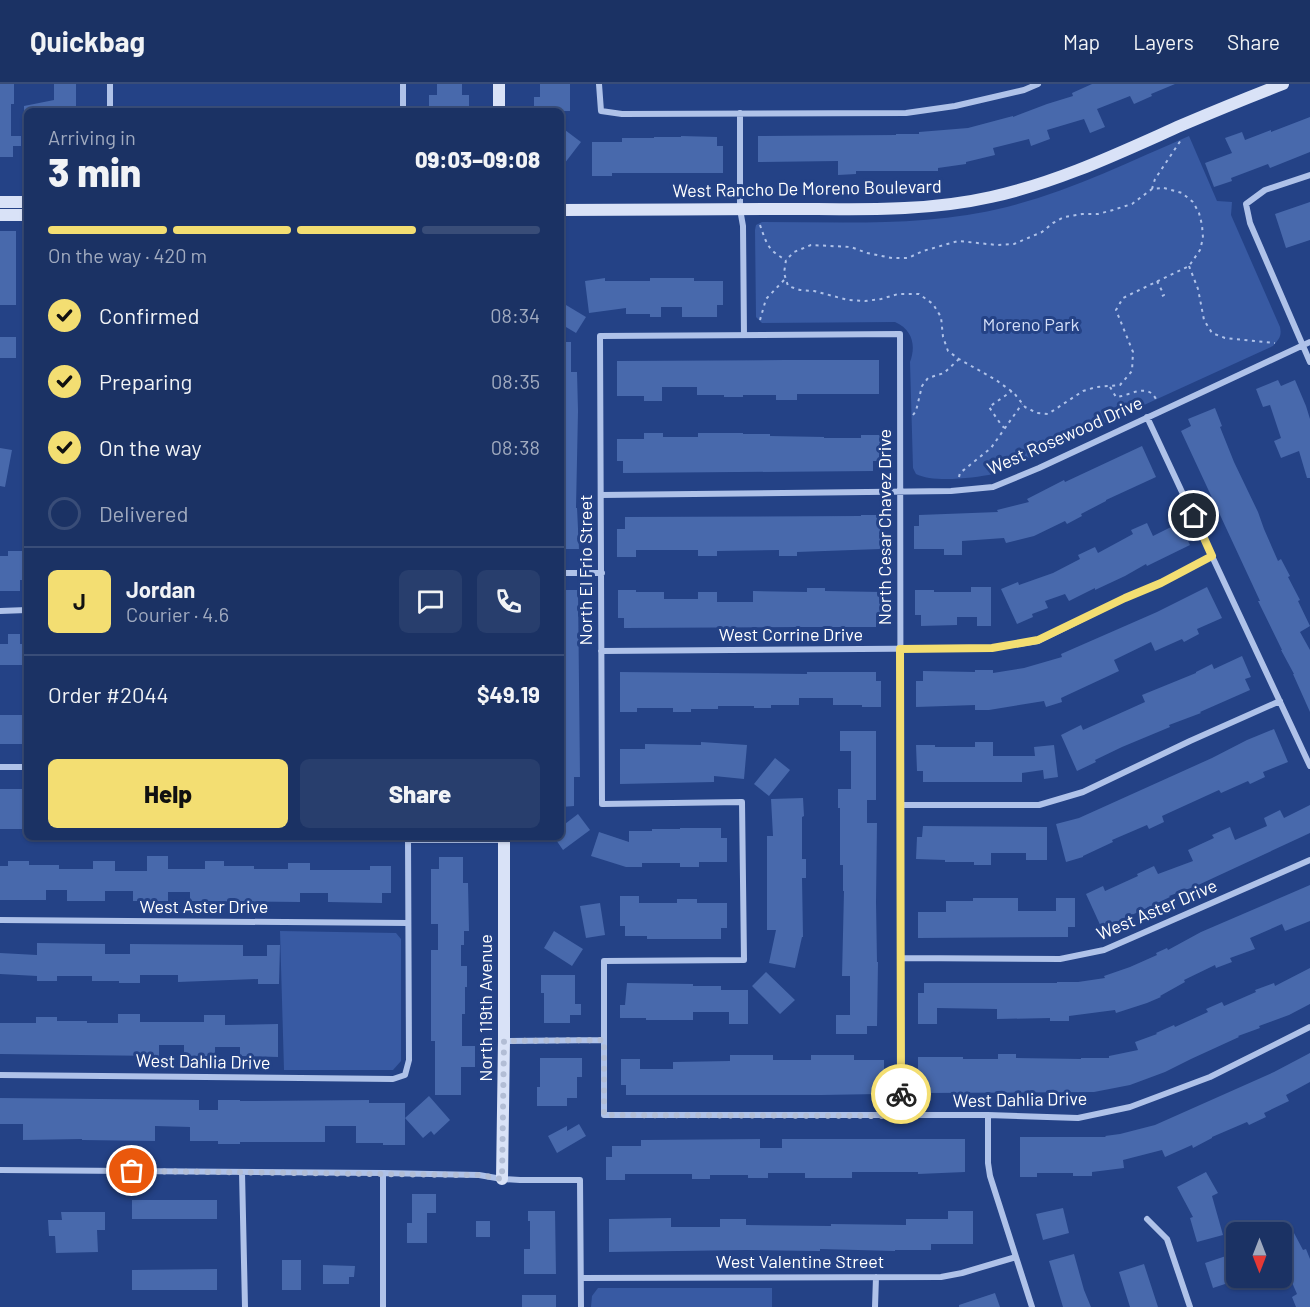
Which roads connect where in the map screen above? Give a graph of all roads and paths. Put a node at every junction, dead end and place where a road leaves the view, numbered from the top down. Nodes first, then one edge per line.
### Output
1 (110, 84) edge
2 (403, 84) edge
3 (499, 84) edge
4 (599, 84) edge
5 (1038, 84) edge
6 (1283, 84) edge
7 (110, 108) edge
8 (404, 108) edge
9 (499, 108) edge
10 (740, 113) junction
11 (1182, 140) dead end
12 (1310, 175) edge
13 (1152, 189) junction
14 (0, 202) edge
15 (24, 202) edge
16 (740, 209) junction
17 (564, 210) edge
18 (0, 215) edge
19 (24, 215) edge
20 (760, 225) dead end
21 (786, 260) junction
22 (1189, 266) junction
23 (786, 278) junction
24 (1157, 281) junction
25 (1159, 297) dead end
26 (760, 320) dead end
27 (744, 335) junction
28 (1310, 342) edge
29 (1275, 343) dead end
30 (1302, 344) junction
31 (959, 359) junction
32 (1310, 362) edge
33 (1110, 387) junction
34 (1012, 391) junction
35 (1156, 399) dead end
36 (1022, 404) junction
37 (913, 415) dead end
38 (1147, 417) junction
39 (1005, 428) junction
40 (959, 477) dead end
41 (900, 490) junction
42 (602, 495) junction
43 (1212, 556) junction
44 (564, 573) edge
45 (602, 573) junction
46 (0, 610) edge
47 (24, 610) edge
48 (900, 649) junction
49 (602, 651) junction
50 (1280, 701) junction
51 (0, 766) edge
52 (1310, 766) edge
53 (24, 767) edge
54 (900, 805) junction
55 (408, 840) edge
56 (504, 840) edge
57 (1310, 860) edge
58 (0, 920) edge
59 (408, 923) junction
60 (900, 958) junction
61 (1310, 1027) edge
62 (604, 1040) junction
63 (504, 1041) junction
64 (0, 1075) edge
65 (988, 1115) junction
66 (901, 1116) junction
67 (0, 1170) edge
68 (243, 1172) junction
69 (383, 1173) junction
70 (502, 1179) junction
71 (1147, 1220) dead end
72 (1016, 1257) junction
73 (876, 1277) junction
74 (581, 1278) junction
75 (245, 1307) edge
76 (383, 1307) edge
77 (581, 1307) edge
78 (875, 1307) edge
79 (1032, 1307) edge
80 (1190, 1307) edge

1 - 7 street
2 - 8 street
3 - 9 street
4 - 10 street
5 - 10 street
6 - 16 street, West Rancho De Moreno Boulevard
10 - 16 street
11 - 13 path
12 - 30 street
13 - 21 path
13 - 22 path
14 - 15 street
16 - 17 street, West Rancho De Moreno Boulevard
16 - 27 street
18 - 19 street
20 - 21 path
21 - 23 path
22 - 24 path
22 - 29 path
23 - 26 path
23 - 31 path
24 - 25 path
24 - 33 path
27 - 41 street, North Cesar Chavez Drive
27 - 42 street, North El Frio Street
28 - 30 street, West Rosewood Drive
30 - 32 street
30 - 38 street, West Rosewood Drive
31 - 34 path
31 - 37 path
33 - 35 path
33 - 36 path
34 - 36 path
34 - 39 path
36 - 39 path
38 - 41 street, West Rosewood Drive
38 - 43 street
39 - 40 path
41 - 42 street, West Rosewood Drive
41 - 48 street, North Cesar Chavez Drive
42 - 45 street, North El Frio Street
43 - 48 street, West Corrine Drive
43 - 50 street
44 - 45 street
45 - 49 street, North El Frio Street
46 - 47 street
48 - 49 street, West Corrine Drive
48 - 54 street, North Cesar Chavez Drive
49 - 62 street, North El Frio Street
50 - 52 street
50 - 54 street
51 - 53 street
54 - 60 street, North Cesar Chavez Drive
55 - 59 street
56 - 63 street, North 119th Avenue
57 - 60 street, West Aster Drive
58 - 59 street, West Aster Drive
59 - 64 street, West Dahlia Drive
60 - 66 street, North Cesar Chavez Drive
61 - 65 street, West Dahlia Drive
62 - 63 street
62 - 66 street, West Dahlia Drive
63 - 70 street, North 119th Avenue
65 - 66 street, West Dahlia Drive
65 - 72 street
67 - 68 street
68 - 69 street
68 - 75 street
69 - 70 street
69 - 76 street
70 - 74 street
71 - 80 street
72 - 73 street, West Valentine Street
72 - 79 street
73 - 74 street, West Valentine Street
73 - 78 street
74 - 77 street

